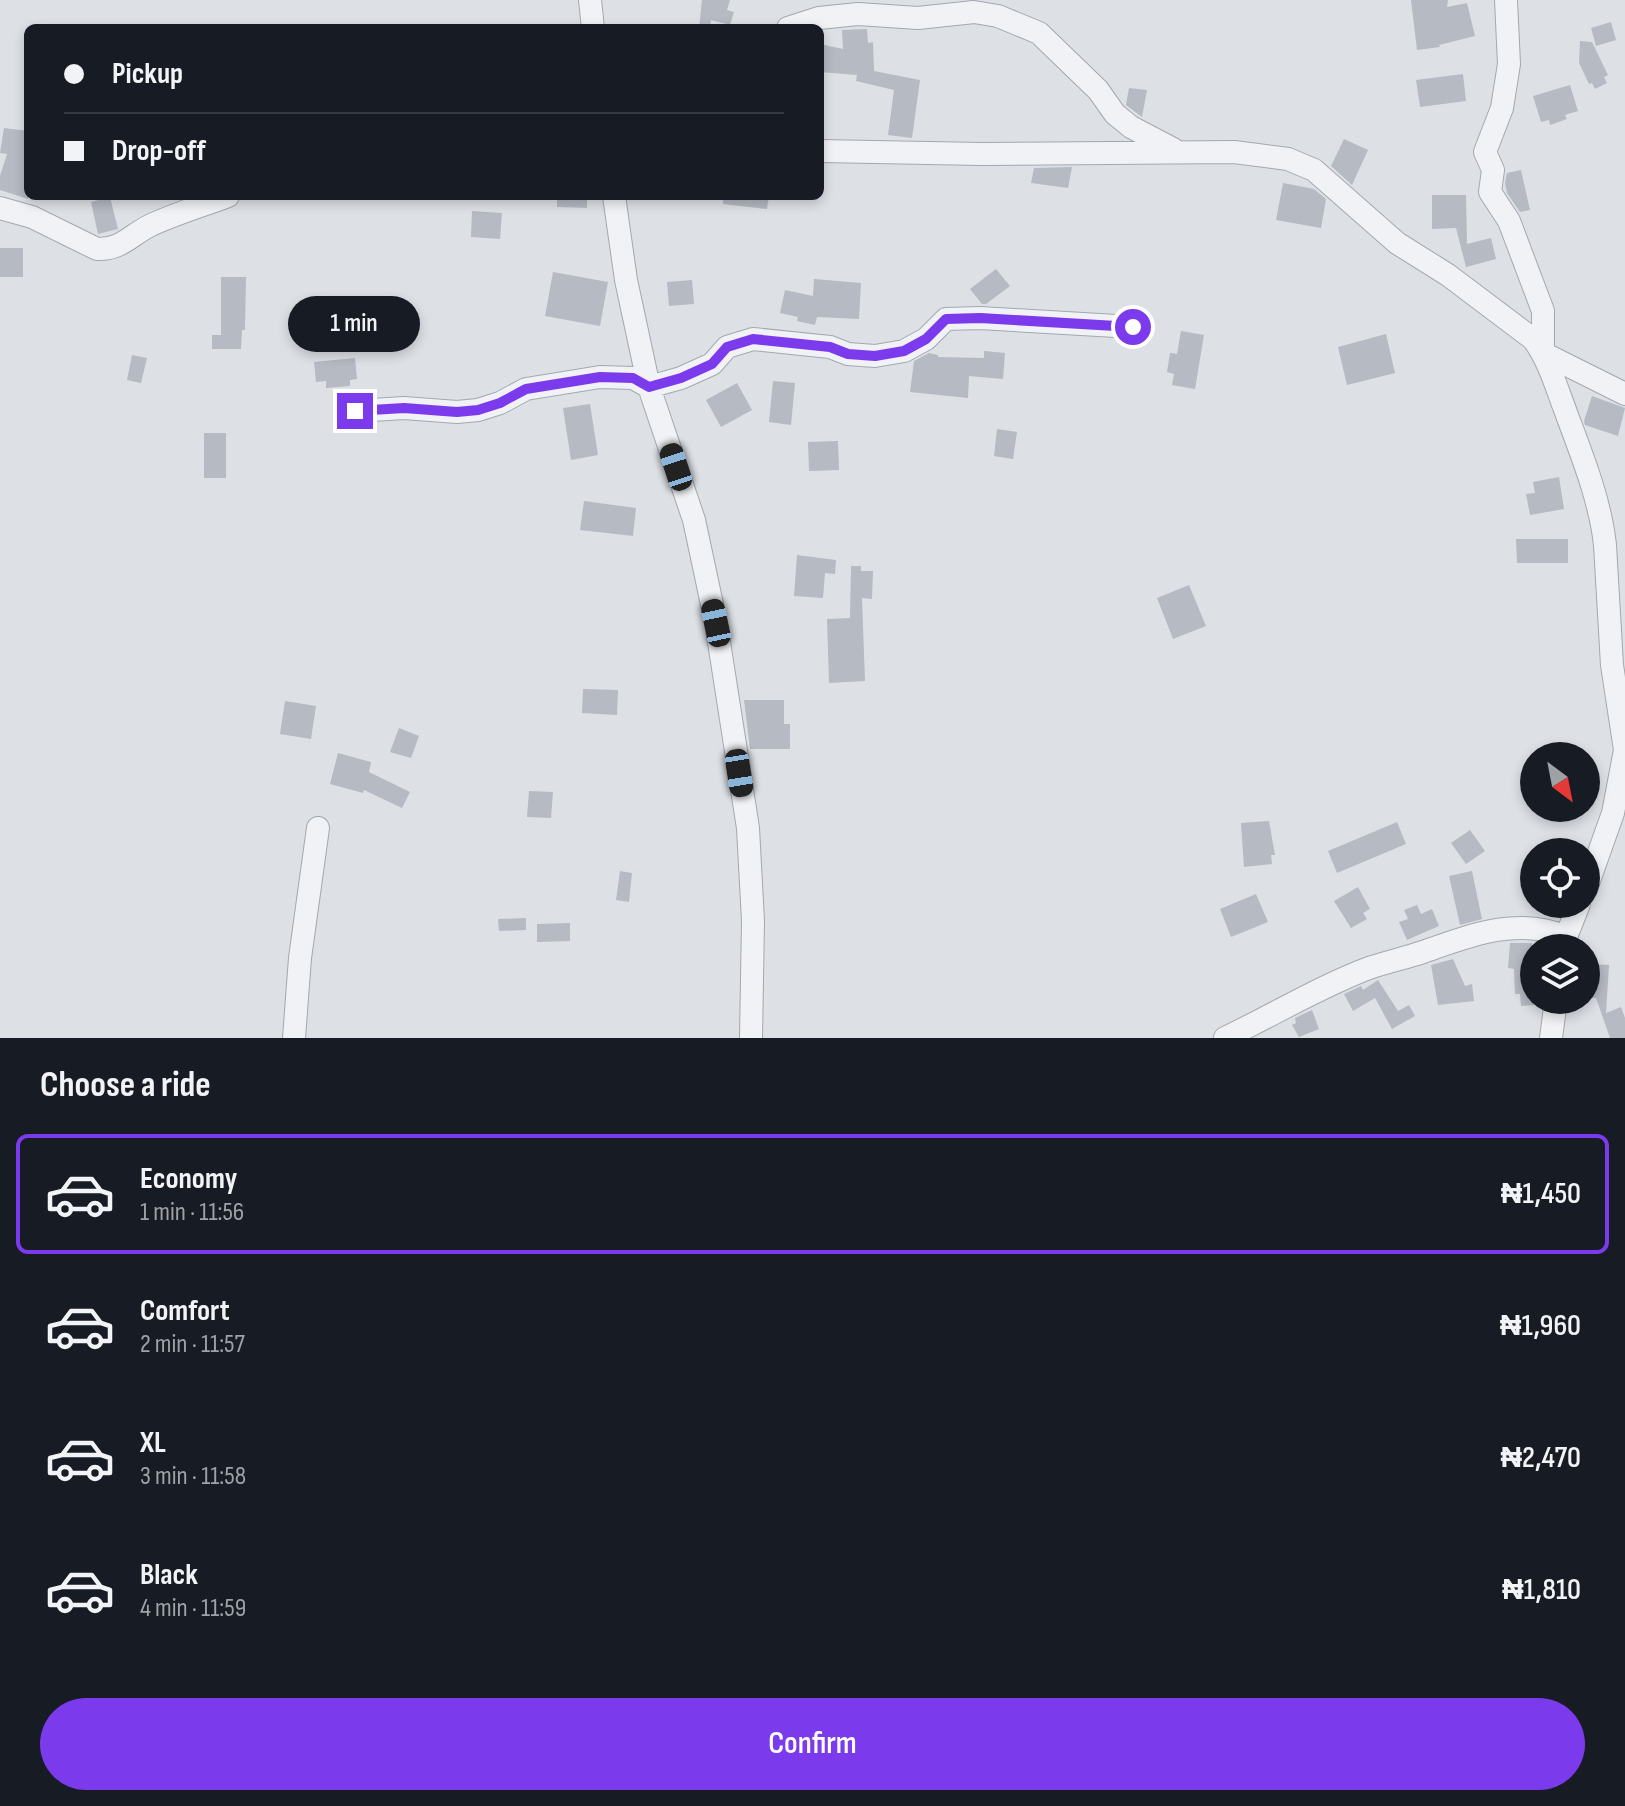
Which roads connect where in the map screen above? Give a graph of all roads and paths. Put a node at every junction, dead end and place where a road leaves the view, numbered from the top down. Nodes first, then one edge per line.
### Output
1 (590, 0) edge
2 (1506, 0) edge
3 (998, 8) edge
4 (822, 9) edge
5 (593, 24) edge
6 (795, 24) edge
7 (824, 151) edge
8 (1177, 151) junction
9 (218, 200) edge
10 (615, 200) edge
11 (0, 208) edge
12 (1133, 327) dead end
13 (1543, 353) junction
14 (649, 387) junction
15 (1625, 394) edge
16 (355, 411) dead end
17 (318, 828) dead end
18 (1600, 850) edge
19 (1553, 934) edge
20 (1554, 1014) edge
21 (294, 1038) edge
22 (751, 1038) edge
23 (1225, 1038) edge
24 (1551, 1038) edge

1 - 5 street
2 - 13 street
3 - 4 street
3 - 8 street
4 - 6 street
7 - 8 street
8 - 13 street
9 - 11 street
10 - 14 street
12 - 14 street
13 - 15 street
13 - 18 street
14 - 16 street
14 - 22 street
17 - 21 street
19 - 23 street
20 - 24 street

